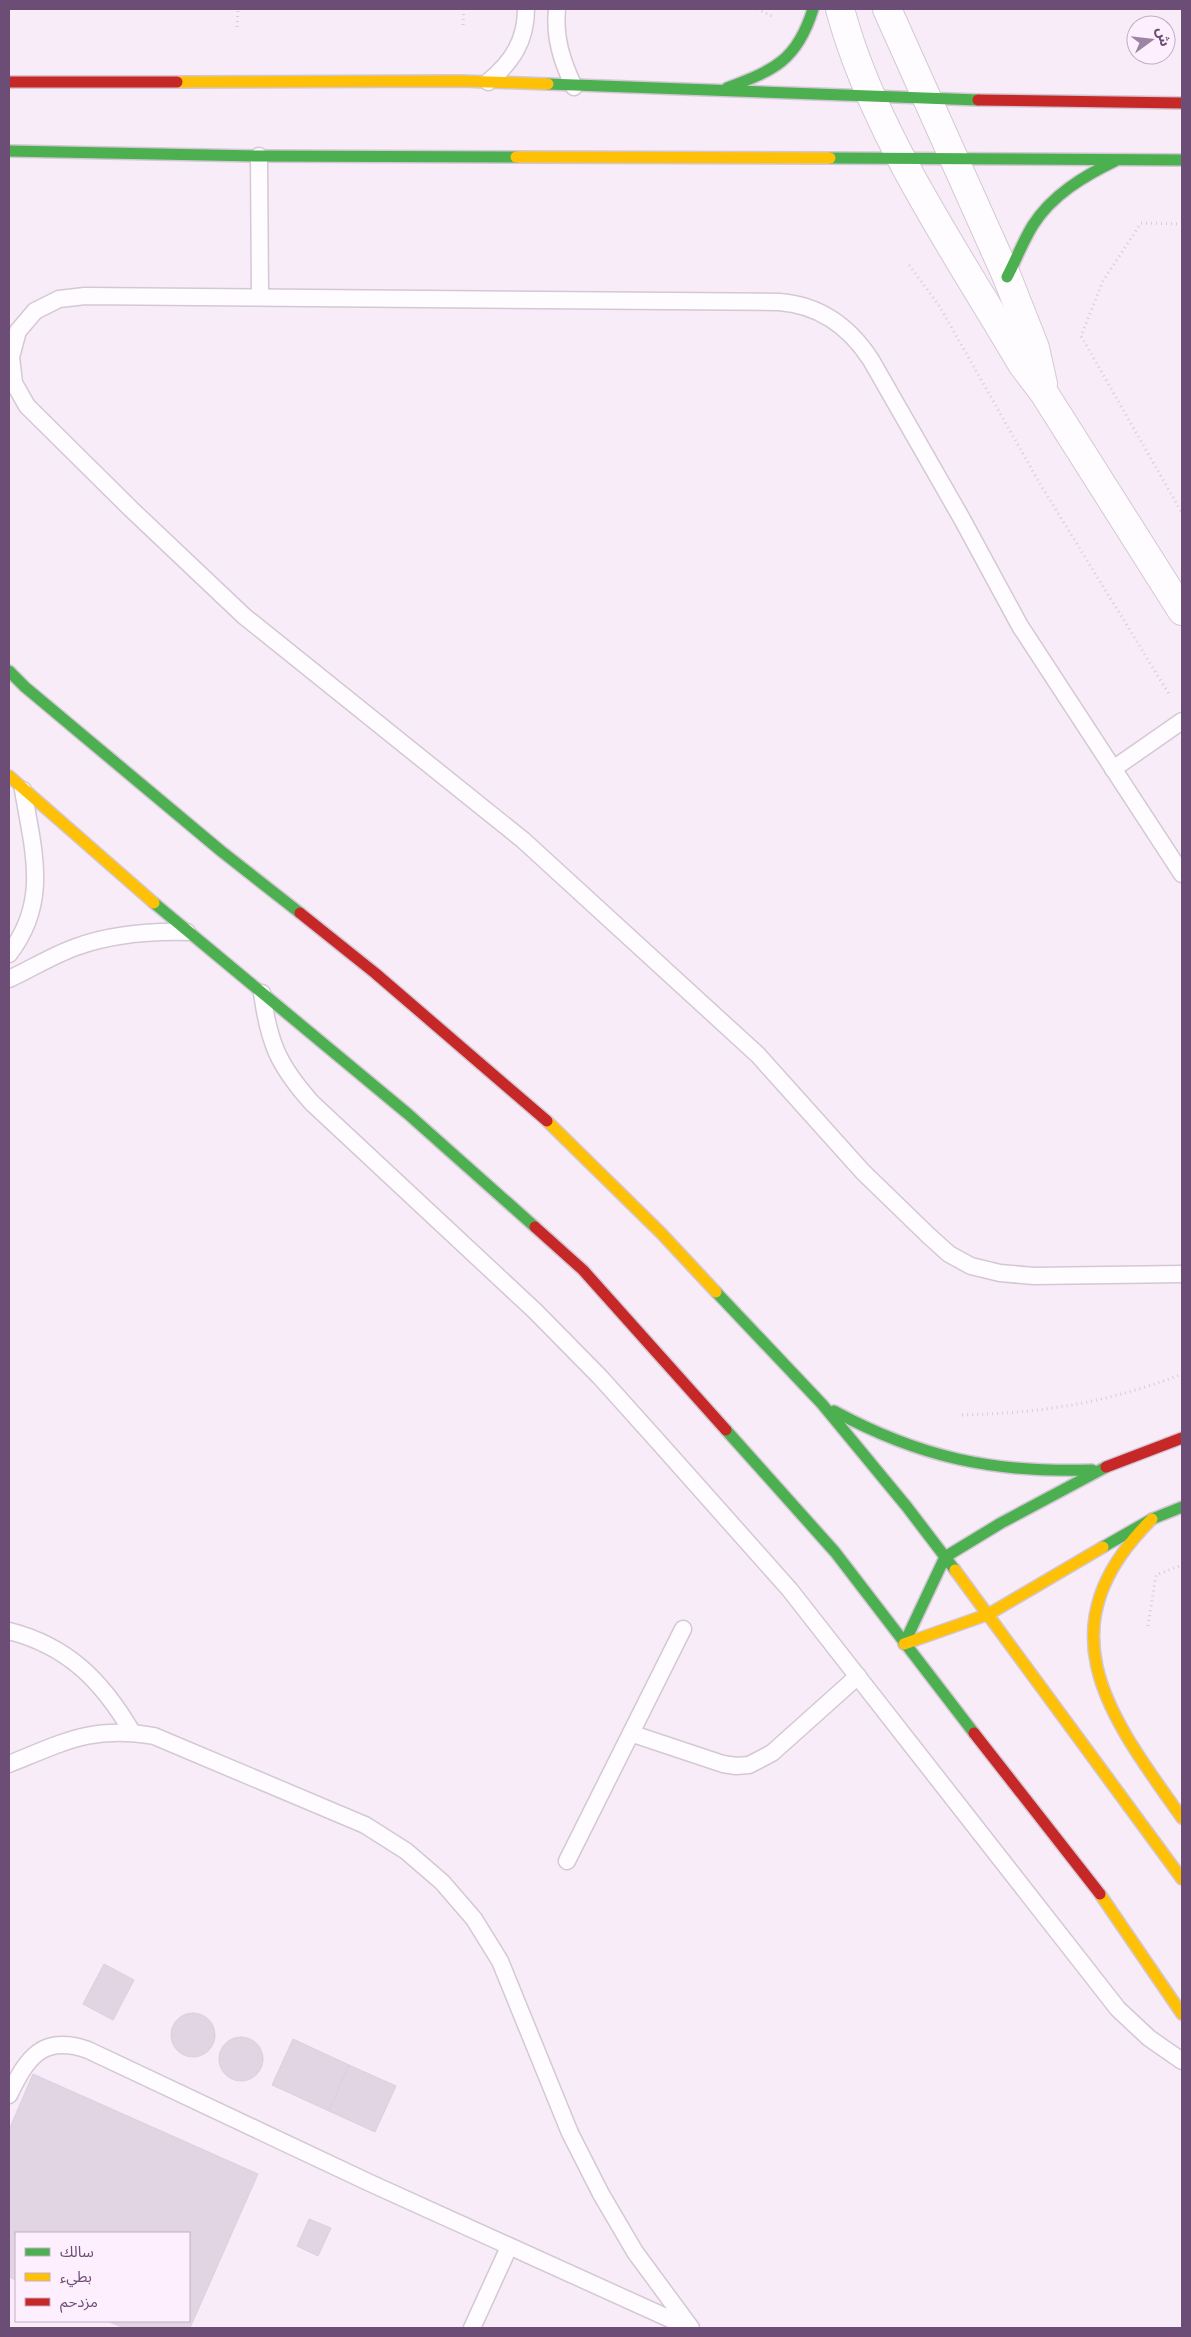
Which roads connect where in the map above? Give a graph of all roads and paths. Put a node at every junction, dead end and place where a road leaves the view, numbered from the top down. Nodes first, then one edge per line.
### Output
1 (238, 9) edge
2 (464, 9) edge
3 (526, 9) edge
4 (556, 9) edge
5 (813, 9) edge
6 (840, 9) edge
7 (886, 9) edge
8 (463, 25) dead end
9 (237, 27) dead end
10 (9, 82) edge
11 (488, 82) junction
12 (574, 86) junction
13 (712, 93) junction
14 (871, 97) junction
15 (928, 99) junction
16 (1182, 103) edge
17 (9, 151) edge
18 (259, 156) junction
19 (1120, 159) junction
20 (903, 160) junction
21 (954, 160) junction
22 (1182, 160) edge
23 (1182, 224) edge
24 (909, 266) dead end
25 (1007, 277) junction
26 (260, 297) junction
27 (1044, 393) junction
28 (1182, 513) edge
29 (1182, 611) edge
30 (9, 670) edge
31 (9, 680) edge
32 (25, 687) junction
33 (1173, 700) dead end
34 (1182, 721) edge
35 (1113, 769) junction
36 (9, 776) edge
37 (23, 790) junction
38 (1182, 874) edge
39 (187, 932) junction
40 (9, 954) edge
41 (9, 979) edge
42 (262, 993) junction
43 (1182, 1274) edge
44 (1182, 1374) edge
45 (822, 1404) junction
46 (962, 1415) dead end
47 (1182, 1438) edge
48 (1101, 1469) junction
49 (1182, 1507) edge
50 (1152, 1519) junction
51 (945, 1557) junction
52 (1182, 1565) edge
53 (989, 1614) junction
54 (1148, 1626) dead end
55 (683, 1629) dead end
56 (9, 1631) edge
57 (904, 1644) junction
58 (858, 1676) junction
59 (132, 1732) junction
60 (632, 1734) junction
61 (9, 1764) edge
62 (1182, 1818) edge
63 (567, 1861) dead end
64 (1182, 1879) edge
65 (1182, 2014) edge
66 (1182, 2061) edge
67 (9, 2096) edge
68 (509, 2247) junction
69 (472, 2328) edge
70 (690, 2328) edge

1 - 9 path
2 - 8 path
3 - 11 lane
4 - 12 lane
5 - 13 street
6 - 14 street
7 - 15 street
10 - 11 street
11 - 12 street
12 - 13 street
13 - 14 street
14 - 15 street
14 - 20 street
15 - 16 street
15 - 21 street
17 - 18 street
18 - 20 street
18 - 26 lane
19 - 21 street
19 - 22 street
19 - 25 street
20 - 21 street
20 - 27 street
21 - 25 street
23 - 28 path
24 - 33 path
25 - 27 street
26 - 35 lane
26 - 43 lane
27 - 29 street
30 - 32 street
31 - 32 street
32 - 45 street
34 - 35 lane
35 - 38 lane
36 - 37 street
37 - 39 street
37 - 40 lane
39 - 41 lane
39 - 42 street
42 - 57 street
42 - 58 lane
44 - 46 path
45 - 48 street
45 - 51 street
47 - 48 street
48 - 51 street
49 - 50 street
50 - 53 street
50 - 62 street
51 - 53 street
51 - 57 street
52 - 54 path
53 - 57 street
53 - 64 street
55 - 60 lane
56 - 59 lane
57 - 65 street
58 - 60 lane
58 - 66 lane
59 - 61 lane
59 - 70 lane
60 - 63 lane
67 - 68 lane
68 - 69 lane
68 - 70 lane

